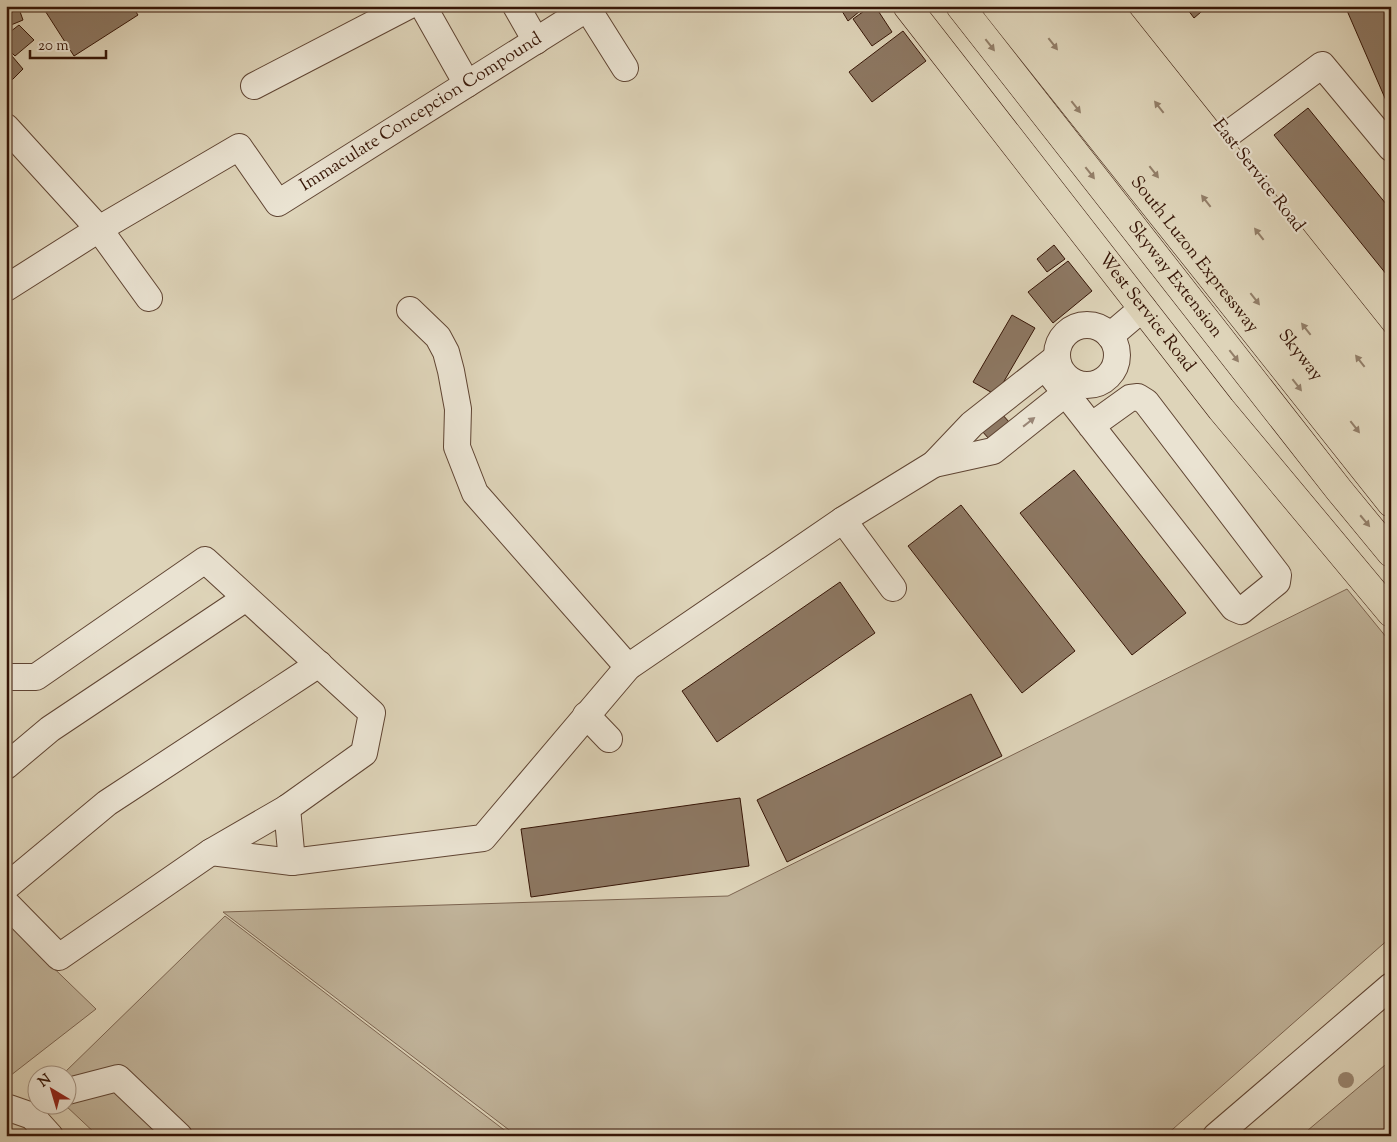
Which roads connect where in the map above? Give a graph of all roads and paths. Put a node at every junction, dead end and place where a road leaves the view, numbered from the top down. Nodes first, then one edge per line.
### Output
1 (408, 6) edge
2 (423, 6) edge
3 (516, 6) edge
4 (907, 6) edge
5 (960, 6) edge
6 (996, 6) edge
7 (1023, 6) edge
8 (1051, 6) edge
9 (1079, 6) edge
10 (1107, 6) edge
11 (1122, 6) edge
12 (588, 7) edge
13 (536, 41) junction
14 (625, 68) dead end
15 (467, 84) junction
16 (254, 86) dead end
17 (6, 127) edge
18 (1227, 135) junction
19 (1391, 148) edge
20 (16, 154) edge
21 (99, 229) junction
22 (6, 288) edge
23 (149, 298) dead end
24 (1143, 308) junction
25 (410, 310) dead end
26 (1110, 336) junction
27 (1391, 348) edge
28 (1391, 362) edge
29 (1051, 363) junction
30 (1072, 389) junction
31 (1391, 399) edge
32 (1091, 426) junction
33 (1391, 436) edge
34 (934, 464) junction
35 (1391, 471) edge
36 (1391, 502) edge
37 (843, 520) junction
38 (1391, 552) edge
39 (892, 588) dead end
40 (246, 598) junction
41 (1391, 613) edge
42 (319, 664) junction
43 (628, 668) junction
44 (6, 677) edge
45 (586, 715) junction
46 (609, 739) dead end
47 (6, 766) edge
48 (288, 808) junction
49 (211, 852) junction
50 (292, 862) junction
51 (6, 886) edge
52 (6, 903) edge
53 (1391, 986) edge
54 (78, 1089) edge
55 (28, 1103) edge
56 (8, 1109) edge
57 (50, 1136) edge
58 (179, 1136) edge
59 (1216, 1136) edge

1 - 16 street
2 - 15 street
3 - 13 street
4 - 24 main road, West Service Road
5 -> 38 main road, Skyway Extension
6 -> 36 main road, South Luzon Expressway
7 -> 35 main road, Skyway
33 -> 8 main road, Skyway
31 -> 9 main road
10 - 28 main road
11 - 18 main road, East Service Road
12 - 13 street, Immaculate Concepcion Compound
12 - 14 street
13 - 15 street, Immaculate Concepcion Compound
15 - 21 street, Immaculate Concepcion Compound
17 - 20 street
18 - 19 street
18 - 27 main road, East Service Road
20 - 21 street
21 - 22 street
21 - 23 street
24 - 26 street
24 - 41 main road, West Service Road
25 - 43 street
26 - 29 street
26 - 30 street
29 - 30 street
29 - 34 street
30 - 32 street
34 -> 30 street
32 - 32 street
34 - 37 street
37 - 39 street
37 - 43 street
40 - 42 street
40 - 44 street
40 - 47 street
42 - 48 street
42 - 51 street
43 - 45 street
45 - 46 street
45 - 50 street
48 - 49 street
48 - 50 street
49 - 50 street
49 - 52 street
53 - 59 street
54 - 58 street
55 - 56 street
56 - 57 street

